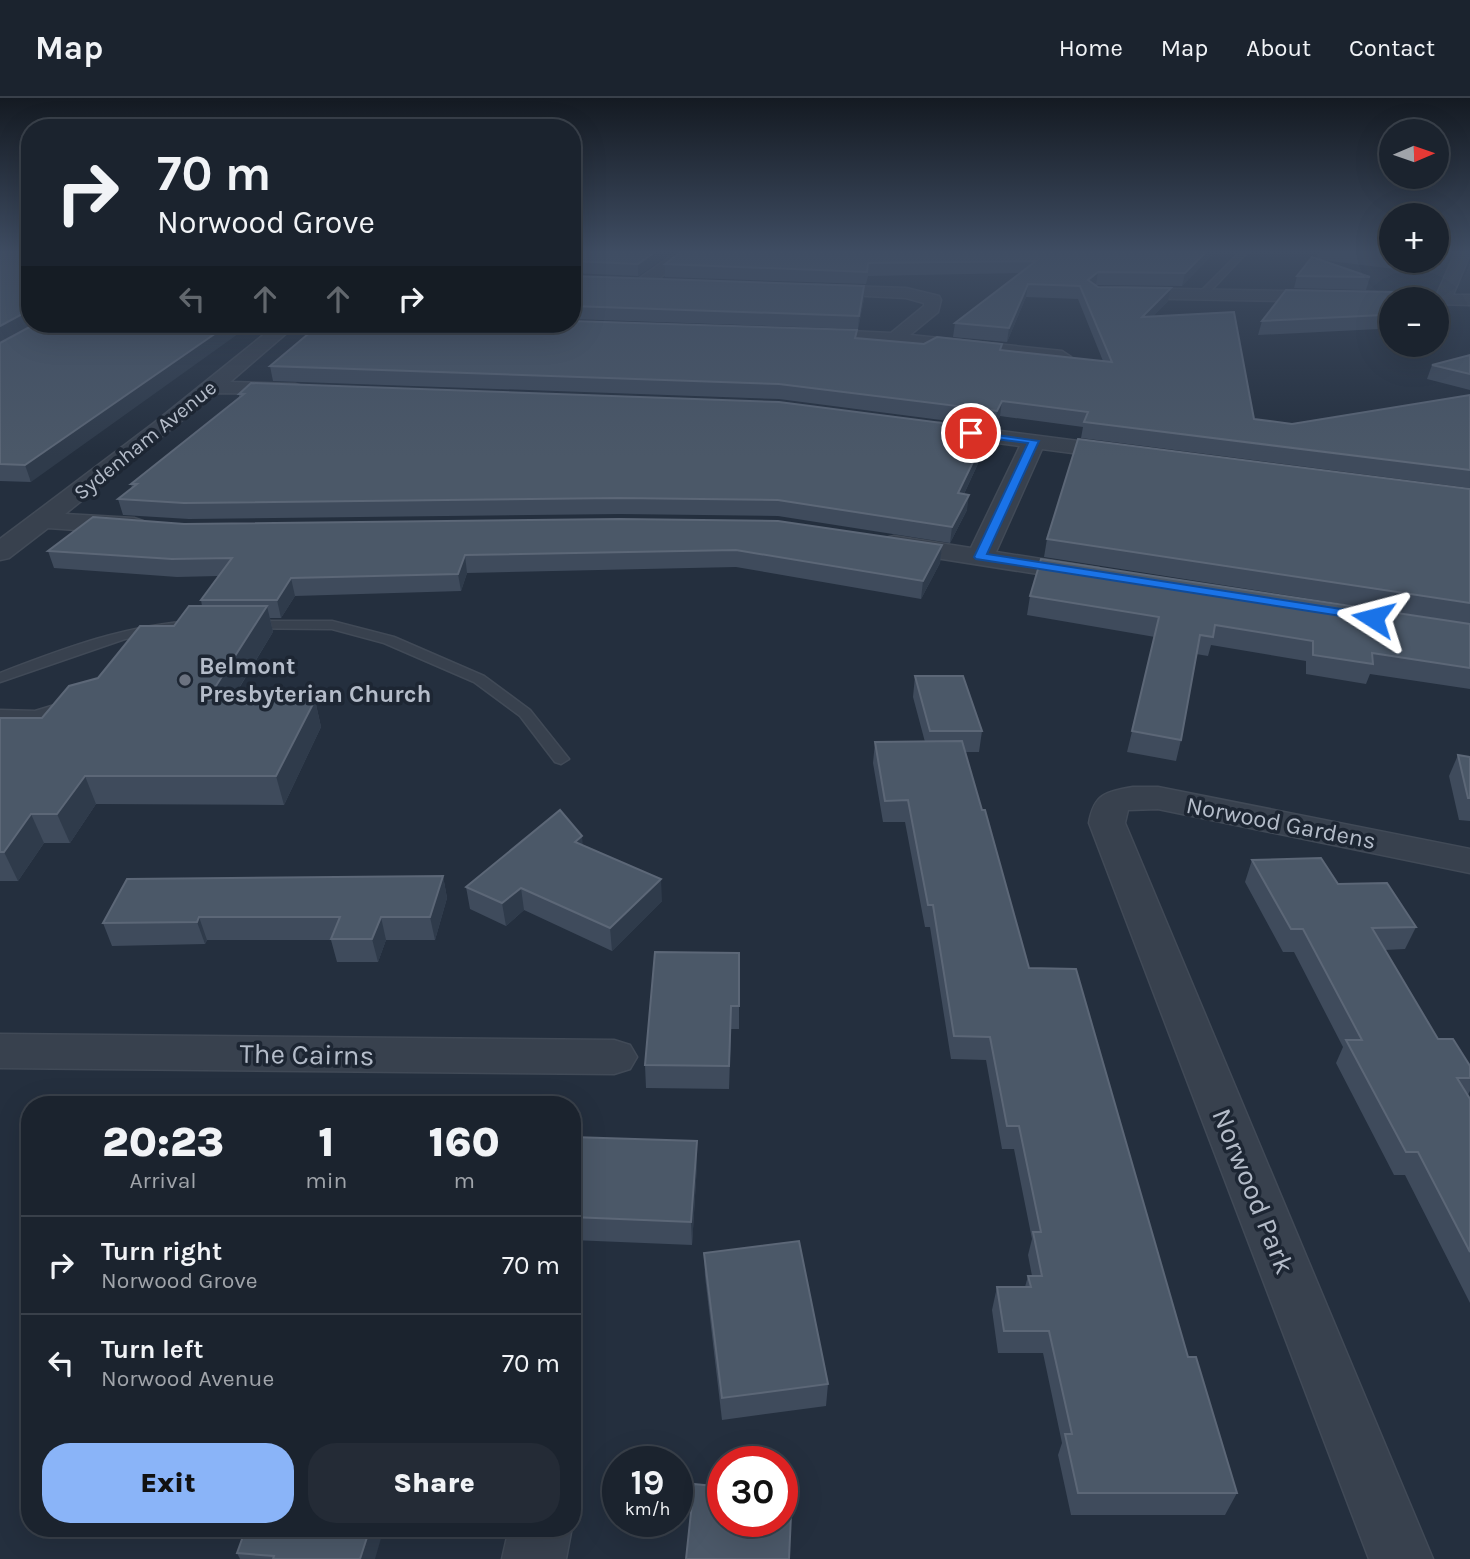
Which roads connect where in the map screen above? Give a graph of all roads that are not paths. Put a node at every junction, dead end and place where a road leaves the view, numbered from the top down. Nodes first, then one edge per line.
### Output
1 (919, 319) edge
2 (277, 333) edge
3 (785, 333) edge
4 (895, 339) junction
5 (1065, 357) edge
6 (212, 387) junction
7 (310, 390) edge
8 (918, 426) edge
9 (1034, 441) junction
10 (1143, 455) edge
11 (44, 520) junction
12 (153, 527) edge
13 (871, 541) edge
14 (0, 552) edge
15 (980, 557) junction
16 (1113, 578) edge
17 (138, 632) junction
18 (122, 650) edge
19 (0, 678) edge
20 (82, 697) edge
21 (0, 715) edge
22 (561, 759) dead end
23 (1107, 823) joint
24 (1470, 861) edge
25 (0, 1051) edge
26 (614, 1056) dead end
27 (539, 1537) edge
28 (534, 1559) edge
29 (1401, 1559) edge

1 - 4 street
2 - 6 street, Sydenham Avenue
3 - 4 street
4 - 5 street
6 - 7 street
6 - 11 street, Sydenham Avenue
8 - 9 street
9 - 10 street
9 - 15 street
11 - 12 street
11 - 14 street, Sydenham Avenue
13 - 15 street
15 - 16 street
17 - 18 lane
17 - 19 lane
17 - 22 lane
20 - 21 lane
23 - 24 street, Norwood Gardens
23 - 29 street, Norwood Park
25 - 26 street, The Cairns
27 - 28 street

